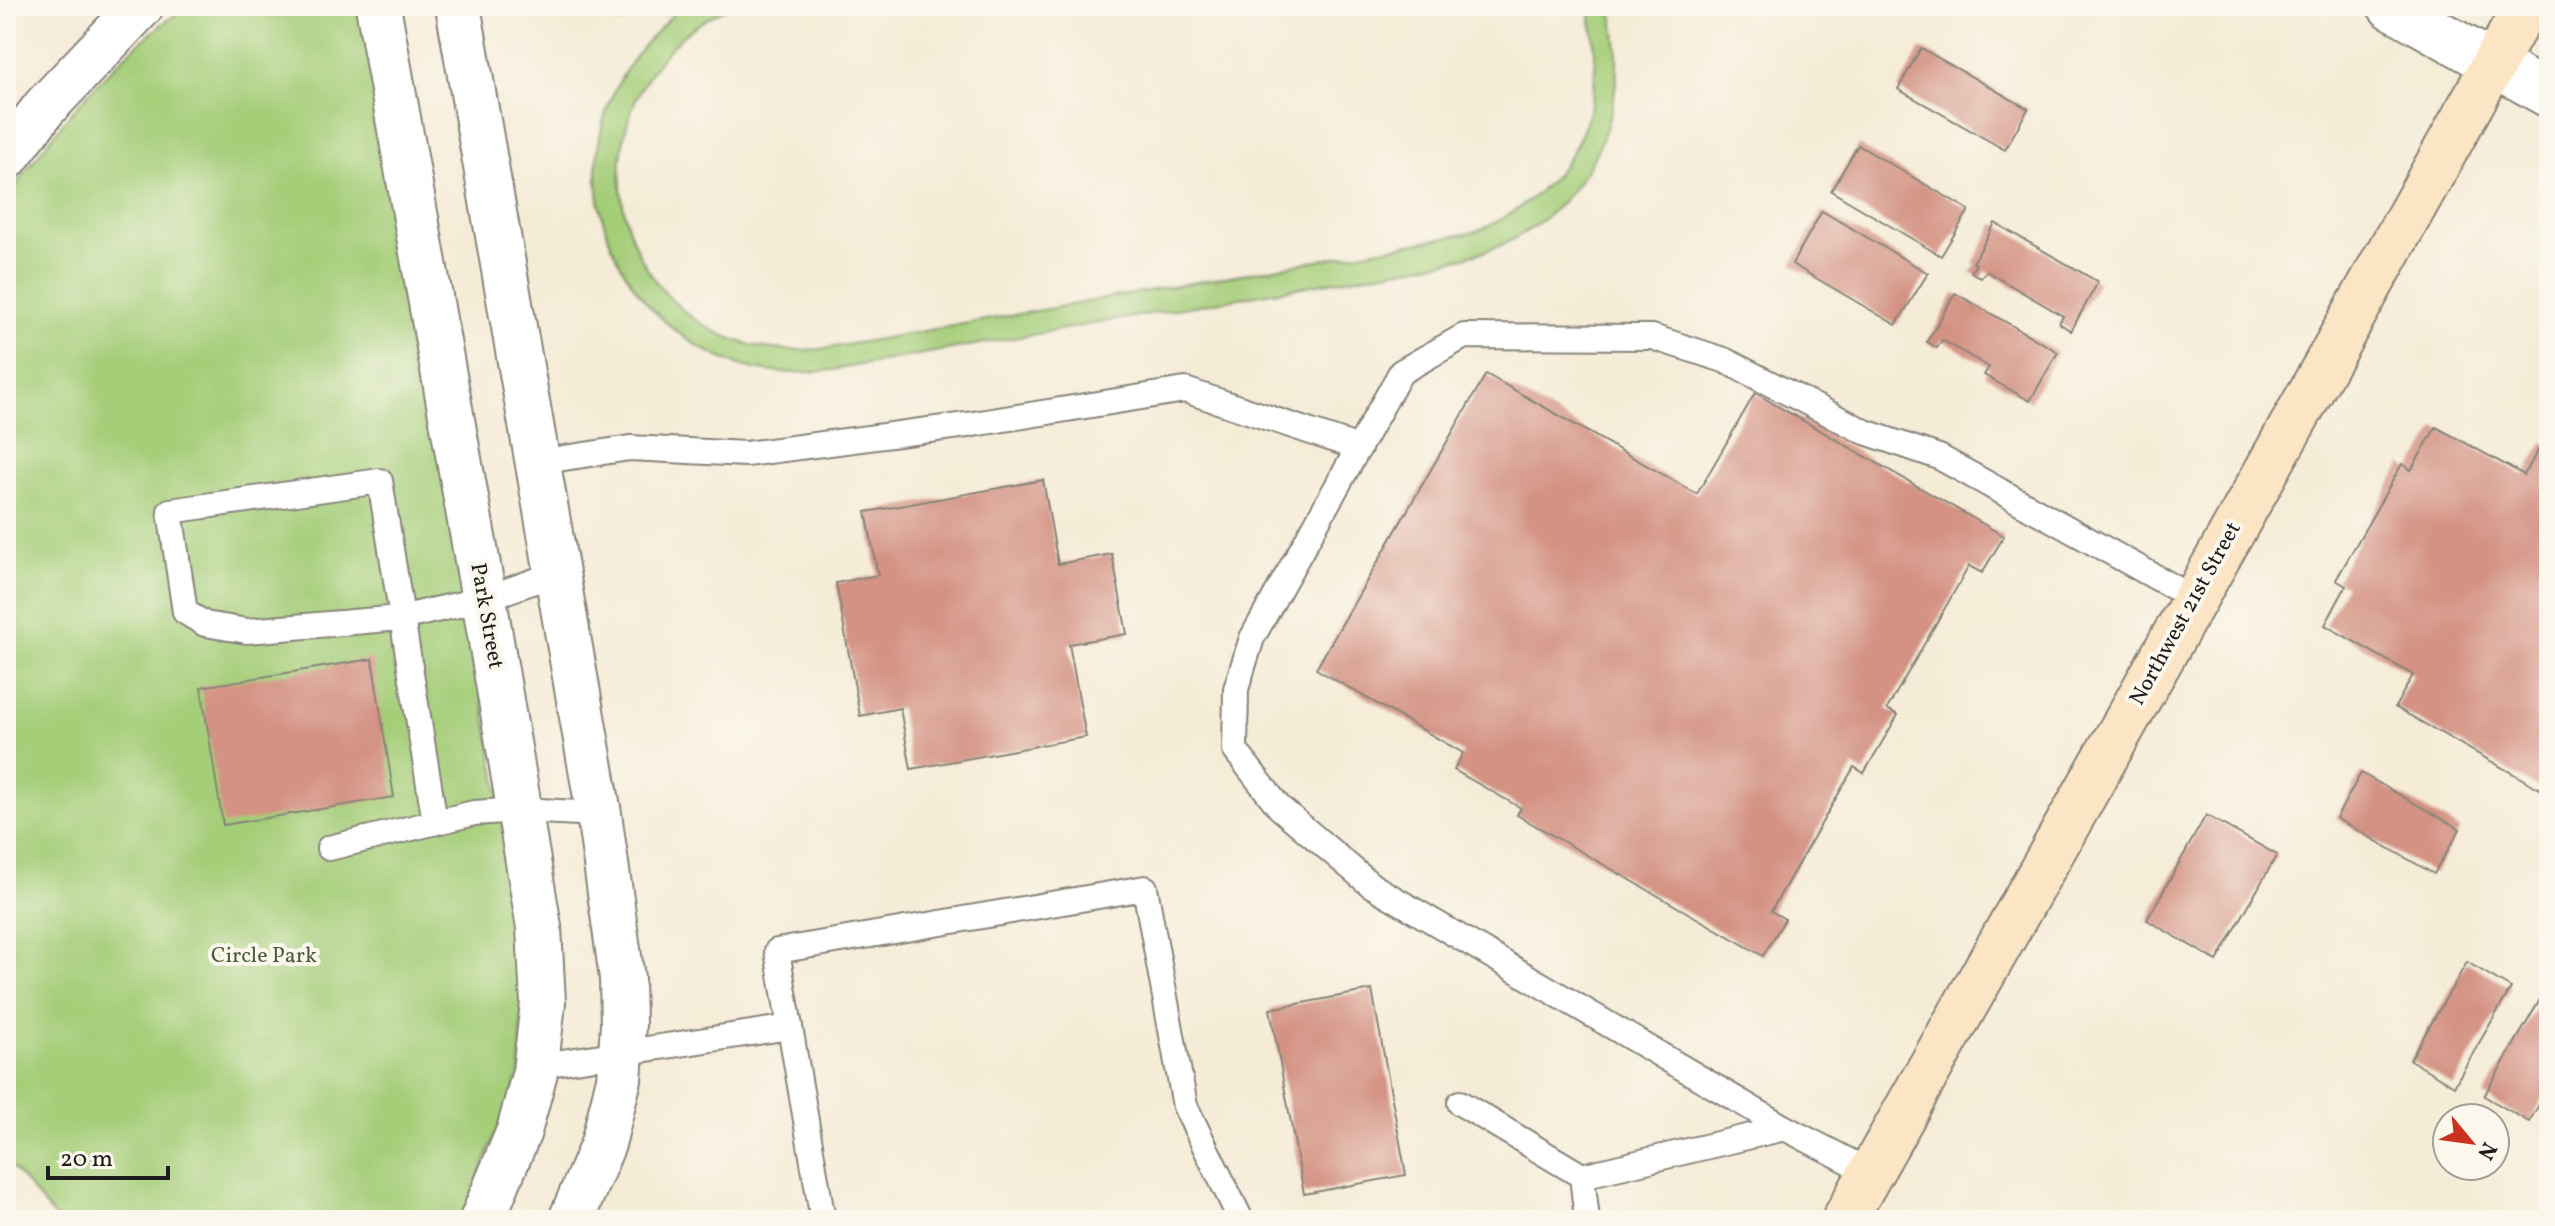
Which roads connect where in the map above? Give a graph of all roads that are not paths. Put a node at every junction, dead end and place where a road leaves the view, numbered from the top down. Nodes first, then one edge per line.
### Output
1 (141, 6) edge
2 (378, 6) edge
3 (458, 6) edge
4 (2390, 6) edge
5 (2526, 6) edge
6 (2494, 63) junction
7 (2549, 95) edge
8 (6, 158) edge
9 (1359, 448) junction
10 (538, 462) junction
11 (557, 573) junction
12 (484, 599) junction
13 (2195, 599) junction
14 (400, 618) junction
15 (520, 810) junction
16 (599, 814) junction
17 (435, 822) junction
18 (329, 848) dead end
19 (790, 1027) junction
20 (620, 1054) junction
21 (536, 1066) junction
22 (1460, 1103) dead end
23 (1785, 1128) junction
24 (1872, 1173) junction
25 (1582, 1176) junction
26 (482, 1220) edge
27 (571, 1220) edge
28 (823, 1220) edge
29 (1241, 1220) edge
30 (1587, 1220) edge
31 (1844, 1220) edge

1 - 8 street
2 - 12 street, Park Street
3 - 10 street
4 - 6 street
5 - 6 street, Northwest 21st Street
6 - 7 street
6 - 13 street, Northwest 21st Street
9 - 10 lane
9 - 13 lane
9 - 23 lane
10 - 11 street
11 - 12 lane
11 - 16 street
12 - 14 lane
12 - 15 street, Park Street
13 - 24 street, Northwest 21st Street
14 - 14 lane
14 - 17 lane
15 - 16 lane
15 - 17 lane
15 - 21 street, Park Street
16 - 20 street
17 - 18 lane
19 - 20 lane
19 - 28 lane
19 - 29 lane
20 - 21 lane
20 - 27 street
21 - 26 street, Park Street
22 - 25 lane
23 - 24 lane
23 - 25 lane
24 - 31 street, Northwest 21st Street
25 - 30 lane

